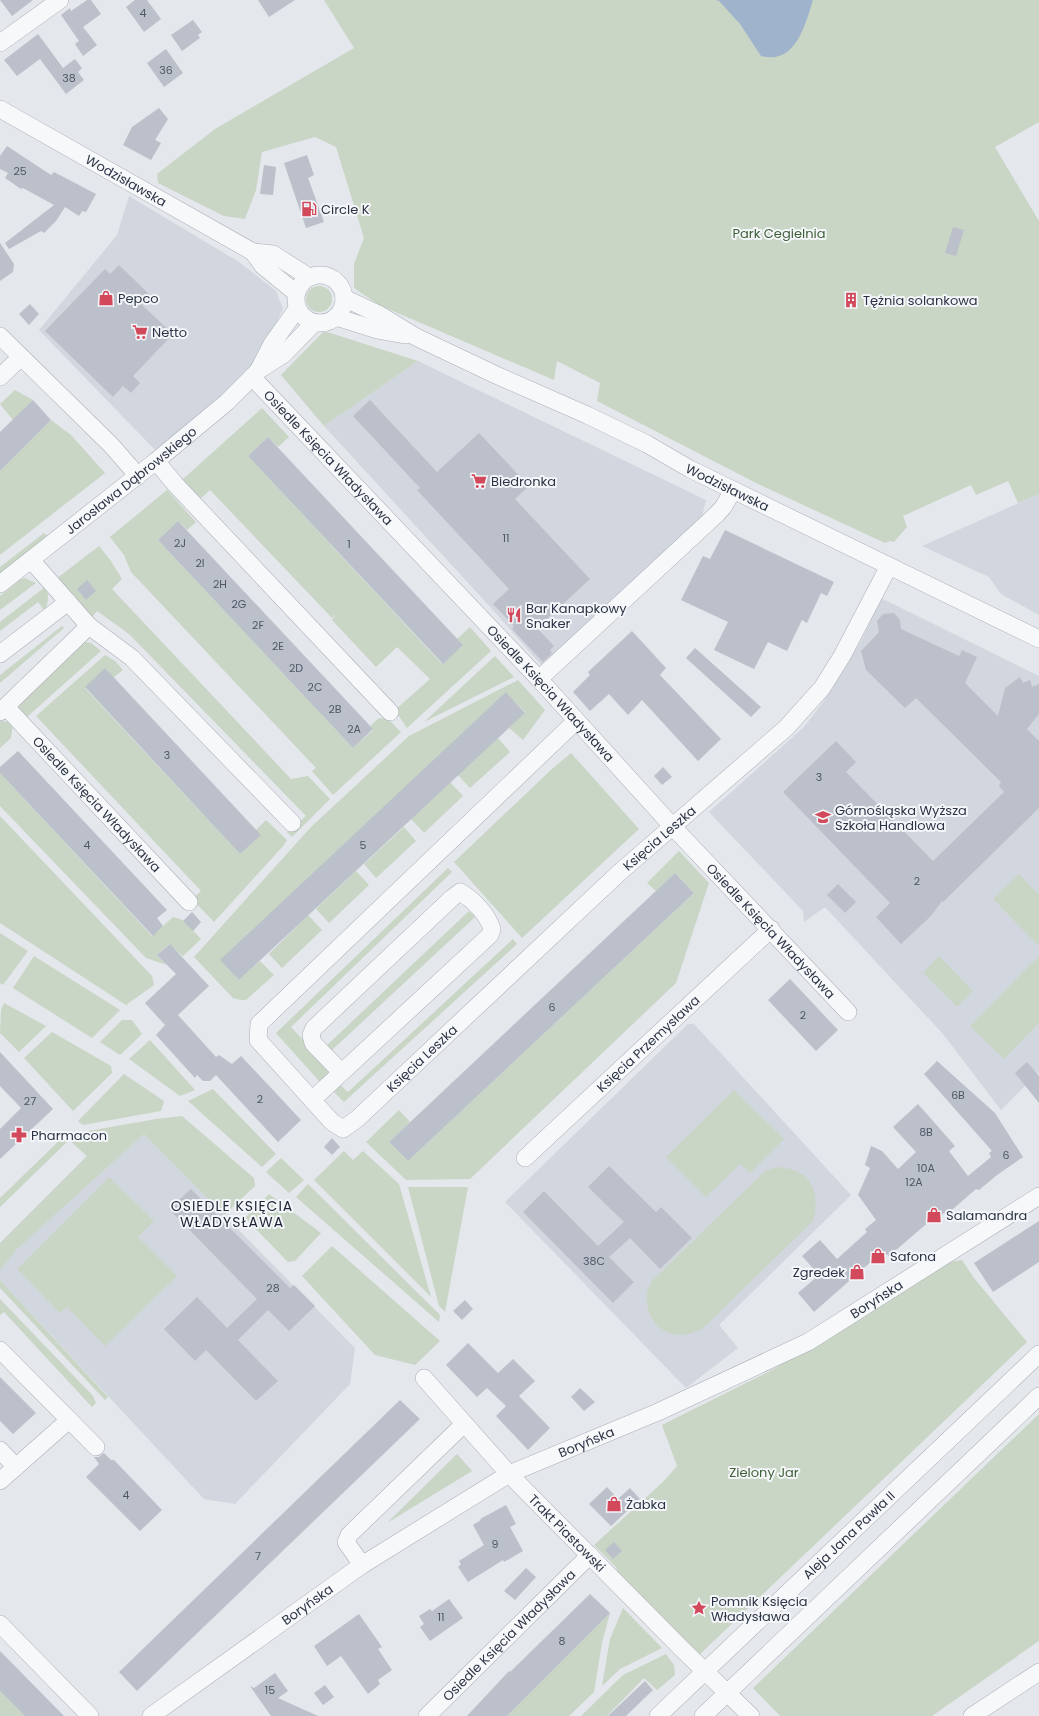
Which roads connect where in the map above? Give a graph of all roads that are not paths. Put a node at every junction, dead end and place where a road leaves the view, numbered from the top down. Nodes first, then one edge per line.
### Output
1 (60, 0) edge
2 (0, 43) edge
3 (0, 109) edge
4 (253, 252) junction
5 (309, 277) junction
6 (344, 298) junction
7 (297, 301) junction
8 (336, 318) junction
9 (314, 323) junction
10 (0, 336) edge
11 (416, 337) junction
12 (21, 356) junction
13 (255, 374) junction
14 (0, 377) edge
15 (156, 461) junction
16 (138, 476) junction
17 (733, 490) junction
18 (31, 560) junction
19 (889, 566) junction
20 (0, 584) edge
21 (68, 602) junction
22 (89, 626) junction
23 (1039, 639) edge
24 (0, 654) edge
25 (540, 679) junction
26 (3, 709) edge
27 (390, 712) dead end
28 (576, 721) junction
29 (292, 823) dead end
30 (673, 827) junction
31 (188, 902) dead end
32 (771, 929) junction
33 (848, 1012) dead end
34 (341, 1072) junction
35 (312, 1100) junction
36 (525, 1158) dead end
37 (1039, 1196) edge
38 (0, 1350) edge
39 (1039, 1354) edge
40 (424, 1378) dead end
41 (1039, 1396) edge
42 (69, 1420) junction
43 (464, 1424) junction
44 (96, 1447) dead end
45 (0, 1450) edge
46 (16, 1467) junction
47 (510, 1474) junction
48 (0, 1481) edge
49 (590, 1555) junction
50 (362, 1565) junction
51 (0, 1624) edge
52 (1039, 1672) edge
53 (716, 1682) junction
54 (90, 1716) edge
55 (152, 1716) edge
56 (427, 1716) edge
57 (658, 1716) edge
58 (703, 1716) edge
59 (751, 1716) edge
60 (972, 1716) edge

1 - 2 street
3 - 4 street, Wodzisławska
4 - 5 street, Wodzisławska
4 - 7 street, Wodzisławska
5 - 6 street
5 - 7 street
6 - 8 street
6 - 11 street, Wodzisławska
7 - 9 street
7 - 13 street, Jarosława Dąbrowskiego
8 - 9 street
8 - 11 street, Wodzisławska
9 - 13 street, Jarosława Dąbrowskiego
10 - 12 street
11 - 17 street, Wodzisławska
12 - 14 street
12 - 16 street
13 - 15 street, Jarosława Dąbrowskiego
13 - 25 street, Osiedle Księcia Władysława
15 - 16 street, Jarosława Dąbrowskiego
15 - 27 street
16 - 18 street, Jarosława Dąbrowskiego
17 - 19 street, Wodzisławska
17 - 25 street
18 - 20 street, Jarosława Dąbrowskiego
18 - 21 street
19 - 23 street, Wodzisławska
19 - 30 street, Księcia Leszka
21 - 22 street
21 - 24 street
22 - 26 street
22 - 29 street
25 - 28 street, Osiedle Księcia Władysława
26 - 31 street, Osiedle Księcia Władysława
28 - 30 street, Osiedle Księcia Władysława
28 - 35 street, Księcia Leszka
30 - 32 street, Osiedle Księcia Władysława
30 - 35 street, Księcia Leszka
32 - 33 street, Osiedle Księcia Władysława
32 - 36 street, Księcia Przemysława
34 - 34 street
34 - 35 street
37 - 47 street, Boryńska
38 - 42 street
39 - 53 street, Aleja Jana Pawła II
40 - 43 street, Trakt Piastowski
41 - 53 street, Aleja Jana Pawła II
42 - 44 street
42 - 46 street
43 - 47 street, Trakt Piastowski
43 - 50 street
45 - 46 street
46 - 48 street
47 - 49 street, Trakt Piastowski
47 - 50 street, Boryńska
49 - 53 street, Trakt Piastowski
49 - 56 street, Osiedle Księcia Władysława
50 - 55 street, Boryńska
51 - 54 street
52 - 60 street
53 - 57 street, Aleja Jana Pawła II
53 - 58 street, Aleja Jana Pawła II
53 - 59 street, Trakt Piastowski

